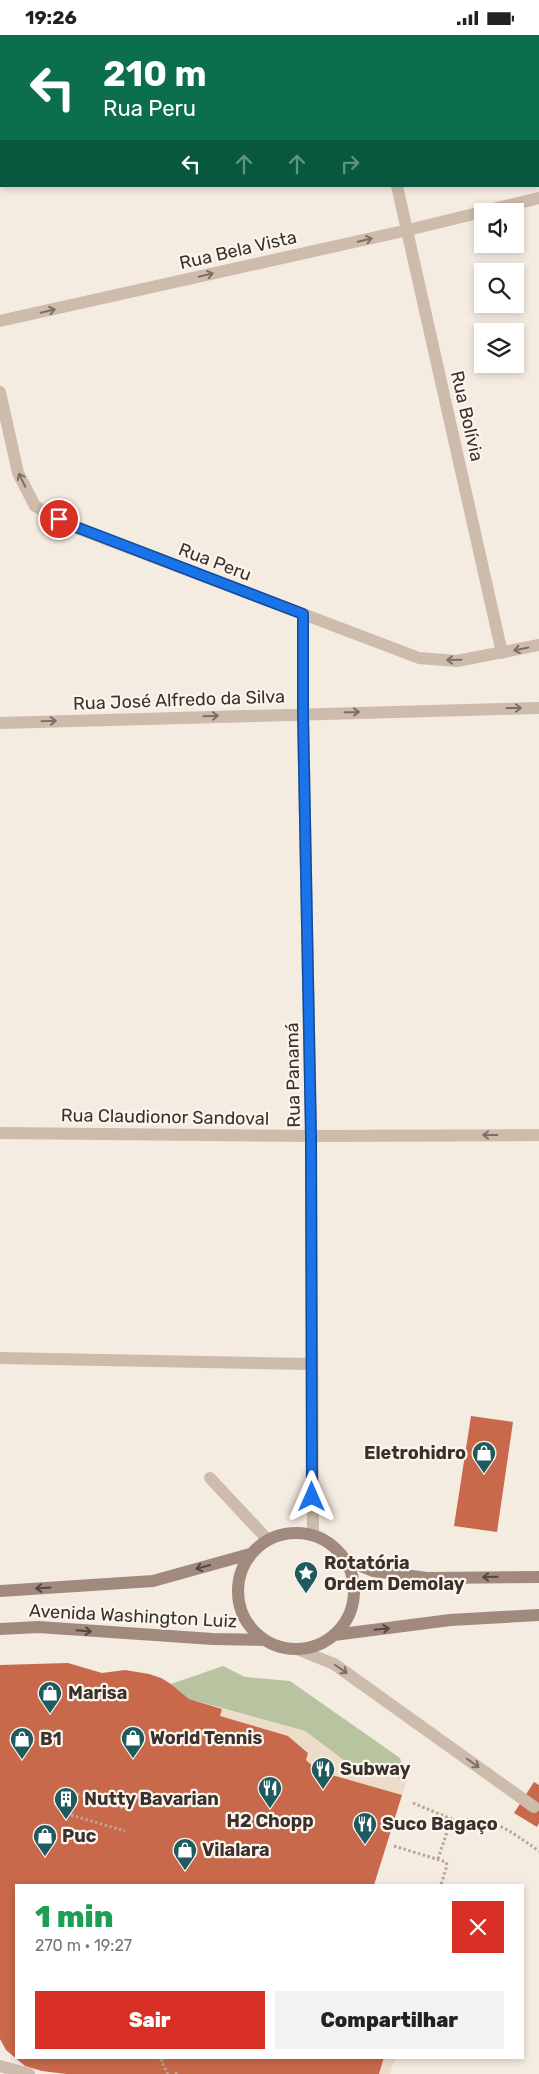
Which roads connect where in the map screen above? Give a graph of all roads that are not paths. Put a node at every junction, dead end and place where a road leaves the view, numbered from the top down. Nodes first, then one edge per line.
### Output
1 (398, 187) edge
2 (539, 198) edge
3 (517, 203) edge
4 (474, 213) edge
5 (408, 230) junction
6 (0, 321) edge
7 (0, 391) edge
8 (303, 614) junction
9 (539, 645) edge
10 (502, 653) junction
11 (539, 708) edge
12 (303, 714) junction
13 (0, 723) edge
14 (0, 1133) edge
15 (539, 1135) edge
16 (311, 1136) junction
17 (0, 1358) edge
18 (312, 1364) junction
19 (210, 1479) dead end
20 (312, 1535) junction
21 (268, 1539) junction
22 (250, 1554) junction
23 (346, 1560) junction
24 (539, 1577) edge
25 (0, 1591) edge
26 (539, 1615) edge
27 (0, 1629) edge
28 (334, 1635) junction
29 (265, 1640) junction
30 (296, 1649) junction
31 (534, 1807) dead end
32 (0, 2066) edge
33 (29, 2074) edge

1 - 5 street, Rua Bolívia
2 - 3 street, Rua Bela Vista
4 - 5 street, Rua Bela Vista
6 -> 5 street, Rua Bela Vista
5 - 10 street, Rua Bolívia
8 -> 7 street, Rua Peru
10 -> 8 street, Rua Peru
8 - 12 street, Rua Panamá
9 -> 10 street, Rua Peru
12 -> 11 street, Rua José Alfredo da Silva
13 -> 12 street, Rua José Alfredo da Silva
12 - 16 street, Rua Panamá
14 - 16 street, Rua Claudionor Sandoval
15 -> 16 street, Rua Claudionor Sandoval
16 - 18 street, Rua Panamá
17 - 18 street
18 - 20 street, Rua Panamá
19 - 21 street
20 - 21 main road
20 - 23 main road
21 - 22 main road
22 -> 25 main road, Avenida Washington Luiz
22 - 29 main road
24 -> 23 main road
23 - 28 main road
28 -> 26 main road
27 -> 29 main road, Avenida Washington Luiz
28 - 30 main road
29 - 30 main road
30 -> 31 street
32 - 33 street

